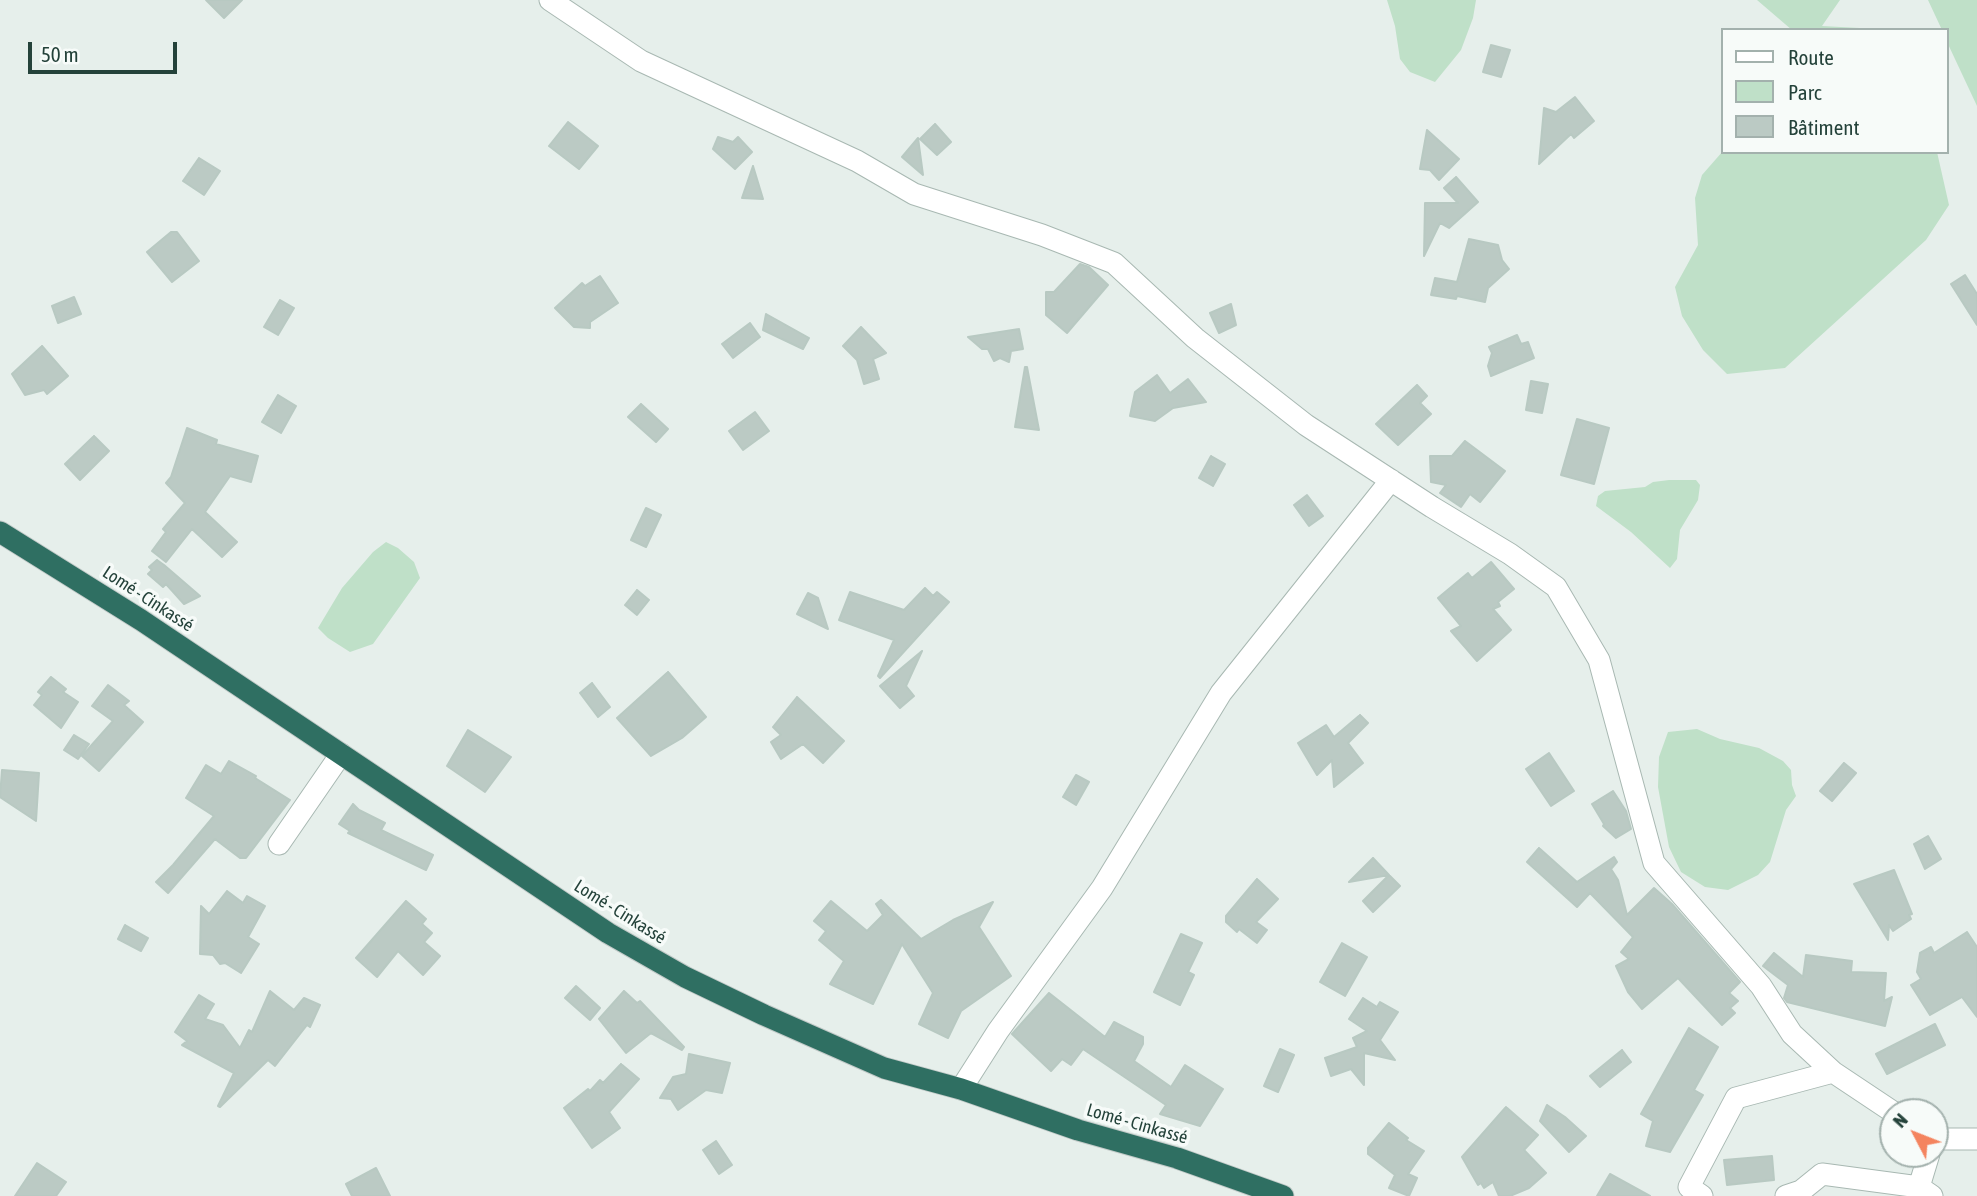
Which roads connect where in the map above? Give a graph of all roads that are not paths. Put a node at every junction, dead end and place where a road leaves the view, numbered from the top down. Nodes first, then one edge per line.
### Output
1 (550, 0) edge
2 (1391, 480) junction
3 (0, 532) edge
4 (341, 754) junction
5 (279, 844) dead end
6 (1833, 1072) junction
7 (961, 1089) junction
8 (1879, 1103) edge
9 (1949, 1139) edge
10 (1977, 1139) edge
11 (1928, 1168) edge
12 (1925, 1192) edge
13 (1283, 1196) edge
14 (1702, 1196) edge
15 (1786, 1196) edge

1 - 2 street
2 - 6 street
2 - 7 street
3 - 4 highway, Lomé - Cinkassé
4 - 5 street
4 - 7 highway, Lomé - Cinkassé
6 - 8 street
6 - 14 street
7 - 13 highway, Lomé - Cinkassé
9 - 10 street
11 - 12 street
12 - 15 street

